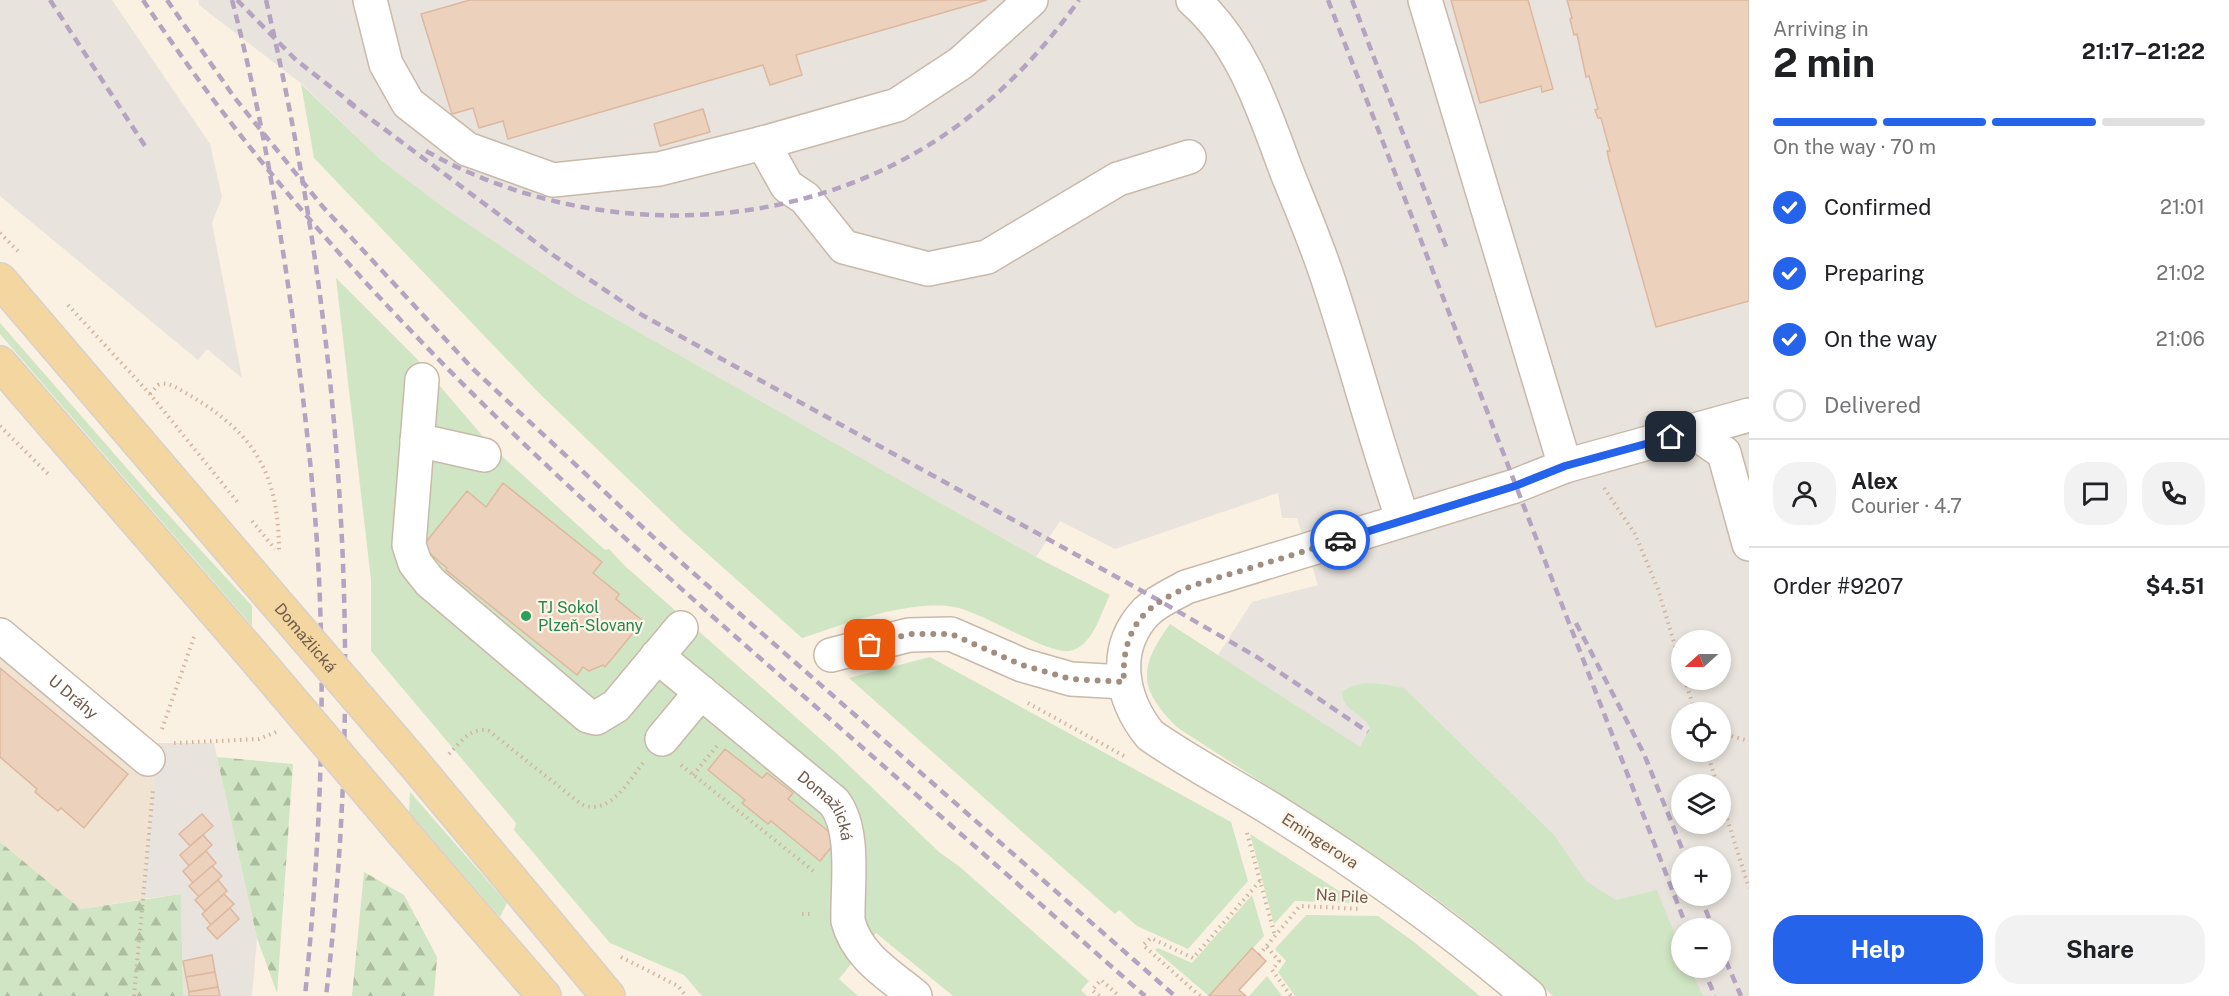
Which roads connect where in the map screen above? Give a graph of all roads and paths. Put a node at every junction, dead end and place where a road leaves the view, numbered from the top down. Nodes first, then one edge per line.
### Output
1 (370, 0) edge
2 (1031, 0) edge
3 (1193, 0) edge
4 (1425, 0) edge
5 (763, 143) junction
6 (1189, 157) dead end
7 (0, 233) edge
8 (20, 253) dead end
9 (0, 280) edge
10 (61, 297) dead end
11 (0, 363) edge
12 (422, 380) dead end
13 (150, 394) junction
14 (1749, 416) edge
15 (0, 426) edge
16 (1692, 431) junction
17 (417, 440) junction
18 (484, 455) dead end
19 (1565, 466) junction
20 (59, 484) dead end
21 (1403, 520) junction
22 (252, 521) dead end
23 (1749, 544) edge
24 (279, 556) dead end
25 (197, 628) dead end
26 (681, 628) dead end
27 (1671, 632) edge
28 (0, 635) edge
29 (831, 655) dead end
30 (657, 656) junction
31 (1124, 682) junction
32 (701, 692) junction
33 (278, 726) dead end
34 (1731, 736) edge
35 (662, 739) joint
36 (1749, 741) edge
37 (428, 760) junction
38 (153, 763) junction
39 (1246, 830) dead end
40 (1731, 831) edge
41 (1260, 881) junction
42 (1749, 888) edge
43 (1409, 900) junction
44 (1275, 937) junction
45 (1267, 946) junction
46 (615, 955) dead end
47 (1259, 955) dead end
48 (135, 996) edge
49 (544, 996) edge
50 (608, 996) edge
51 (686, 996) edge
52 (915, 996) edge
53 (1098, 996) edge
54 (1119, 996) edge
55 (1200, 996) edge
56 (1291, 996) edge
57 (1529, 996) edge

1 - 5 street
2 - 5 street
3 - 21 street
4 - 19 street
5 - 6 street
7 - 8 path
9 - 37 main road, Domažlická, bridge
10 - 13 path
11 - 49 main road, bridge
12 - 17 street
13 - 22 path
13 - 24 path
14 - 16 street, Emingerova
15 - 20 path
16 - 19 street, Emingerova
16 - 23 street
17 - 18 street
17 - 30 street
19 - 21 street, Emingerova
19 - 27 path
21 - 31 street, Emingerova
25 - 38 path
26 - 30 street
28 - 38 street, U Dráhy
29 - 31 street
30 - 32 street, Domažlická
31 - 43 street, Emingerova
32 - 35 street
32 - 52 street, Domažlická
33 - 38 path
34 - 36 path
35 - 37 path
37 - 50 main road, Domažlická
38 - 48 path
39 - 41 path
40 - 42 path
41 - 44 path
41 - 55 path
43 - 44 path, Na Pile
43 - 57 street, Emingerova
44 - 45 path, Na Pile
45 - 47 path, Na Pile
45 - 56 path
46 - 51 path
53 - 54 path

